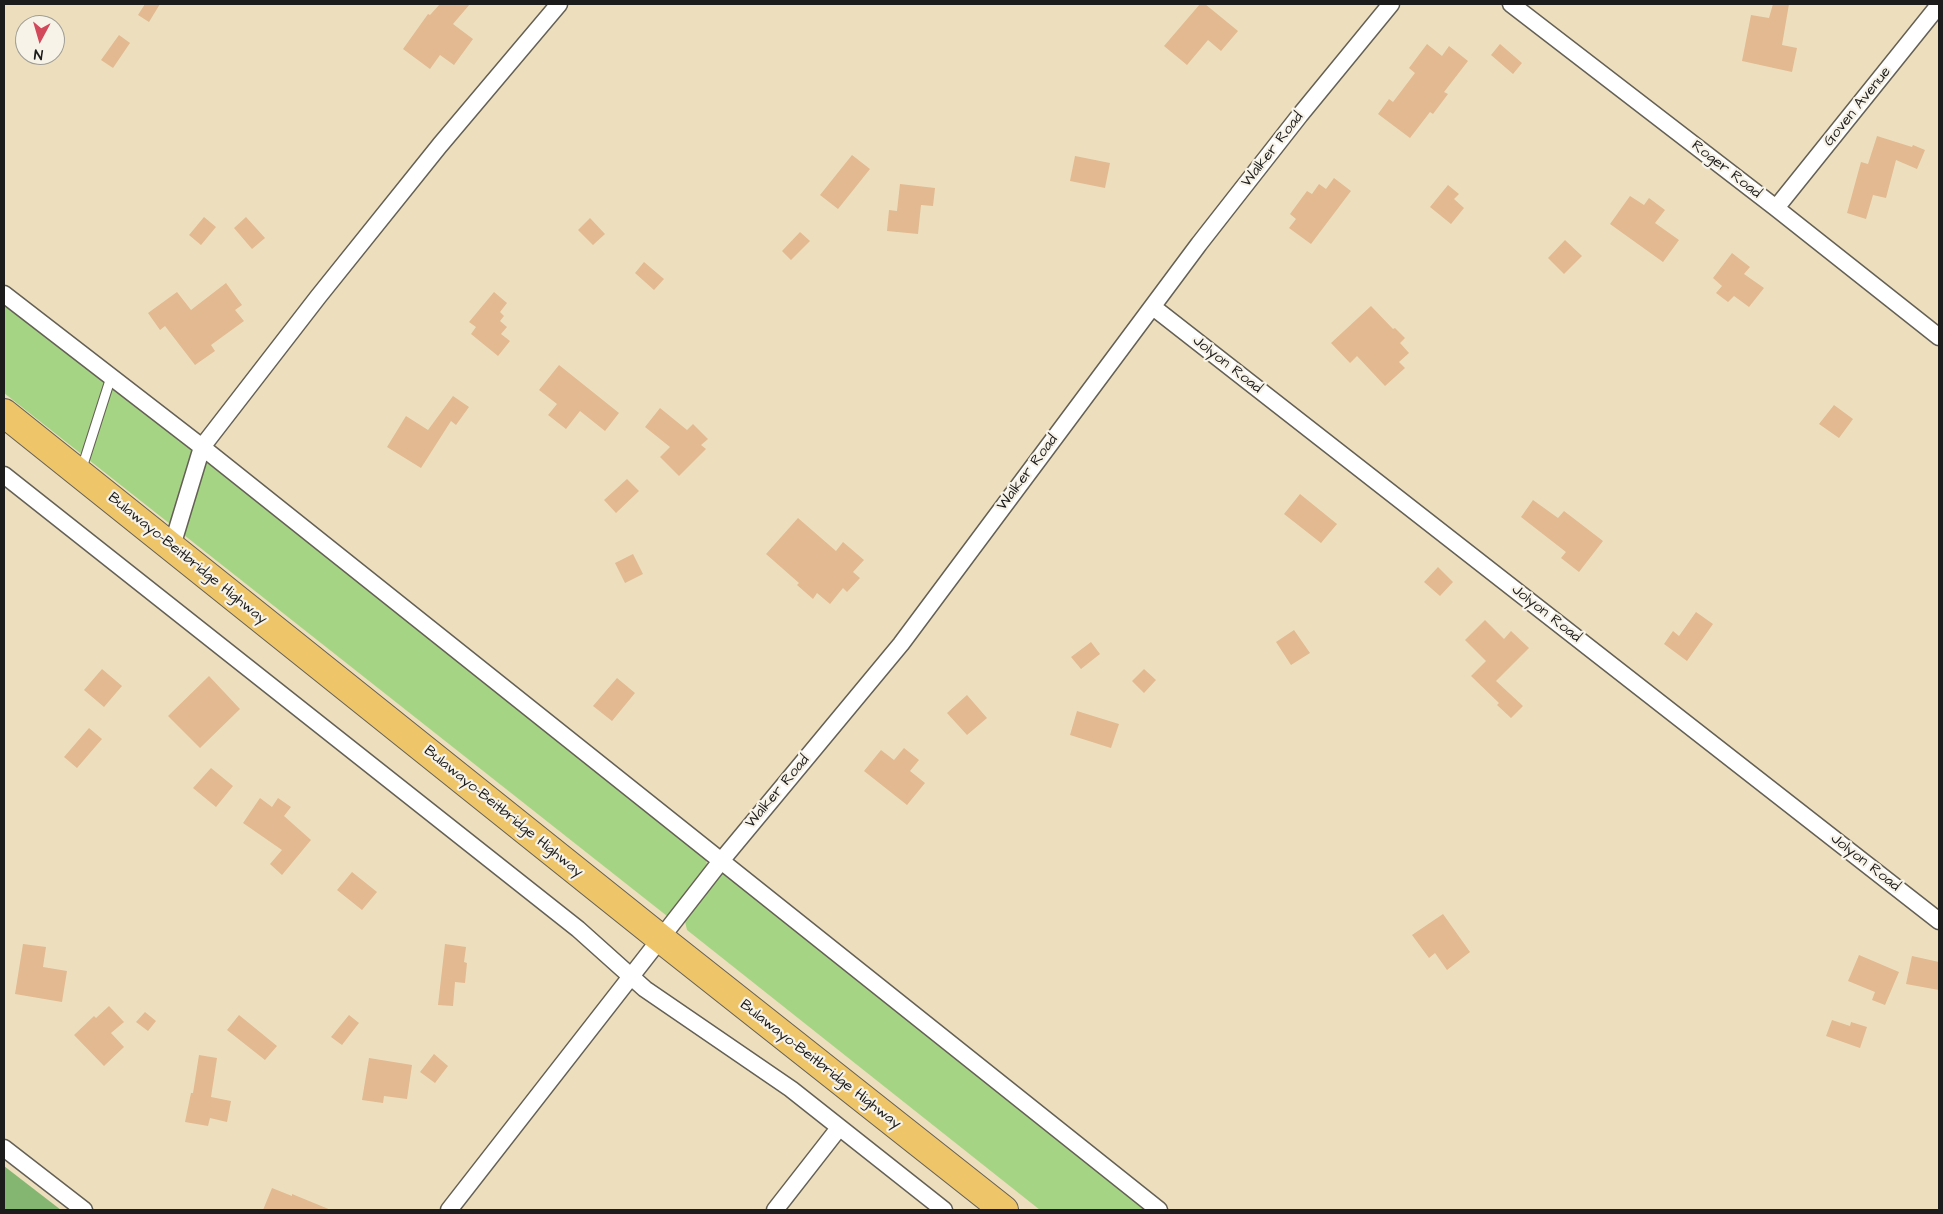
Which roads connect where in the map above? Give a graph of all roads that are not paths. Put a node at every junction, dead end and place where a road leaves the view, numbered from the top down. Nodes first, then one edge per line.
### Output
1 (559, 4) edge
2 (1391, 4) edge
3 (1510, 4) edge
4 (1939, 6) edge
5 (1776, 208) junction
6 (4, 294) edge
7 (1152, 306) junction
8 (1939, 337) edge
9 (111, 377) junction
10 (4, 413) edge
11 (202, 447) junction
12 (80, 474) junction
13 (4, 475) edge
14 (172, 546) junction
15 (721, 861) junction
16 (1939, 921) edge
17 (660, 938) junction
18 (630, 976) junction
19 (840, 1128) junction
20 (4, 1148) edge
21 (84, 1210) edge
22 (449, 1210) edge
23 (775, 1210) edge
24 (944, 1210) edge
25 (1004, 1210) edge
26 (1159, 1210) edge

1 - 11 street
2 - 7 street, Walker Road
3 - 5 street, Roger Road
4 - 5 street, Goven Avenue
5 - 8 street, Roger Road
6 - 9 street
7 - 15 street, Walker Road
7 - 16 street, Jolyon Road
9 - 11 street
9 - 12 lane
10 - 12 highway, Bulawayo-Beitbridge Highway
11 - 14 street
11 - 15 street
12 - 14 highway, Bulawayo-Beitbridge Highway
13 - 18 street
14 - 17 highway, Bulawayo-Beitbridge Highway
15 - 17 street, Walker Road
15 - 26 street
17 - 18 street, Walker Road
17 - 25 highway, Bulawayo-Beitbridge Highway
18 - 19 street
18 - 22 street, Walker Road
19 - 23 street
19 - 24 street
20 - 21 street

